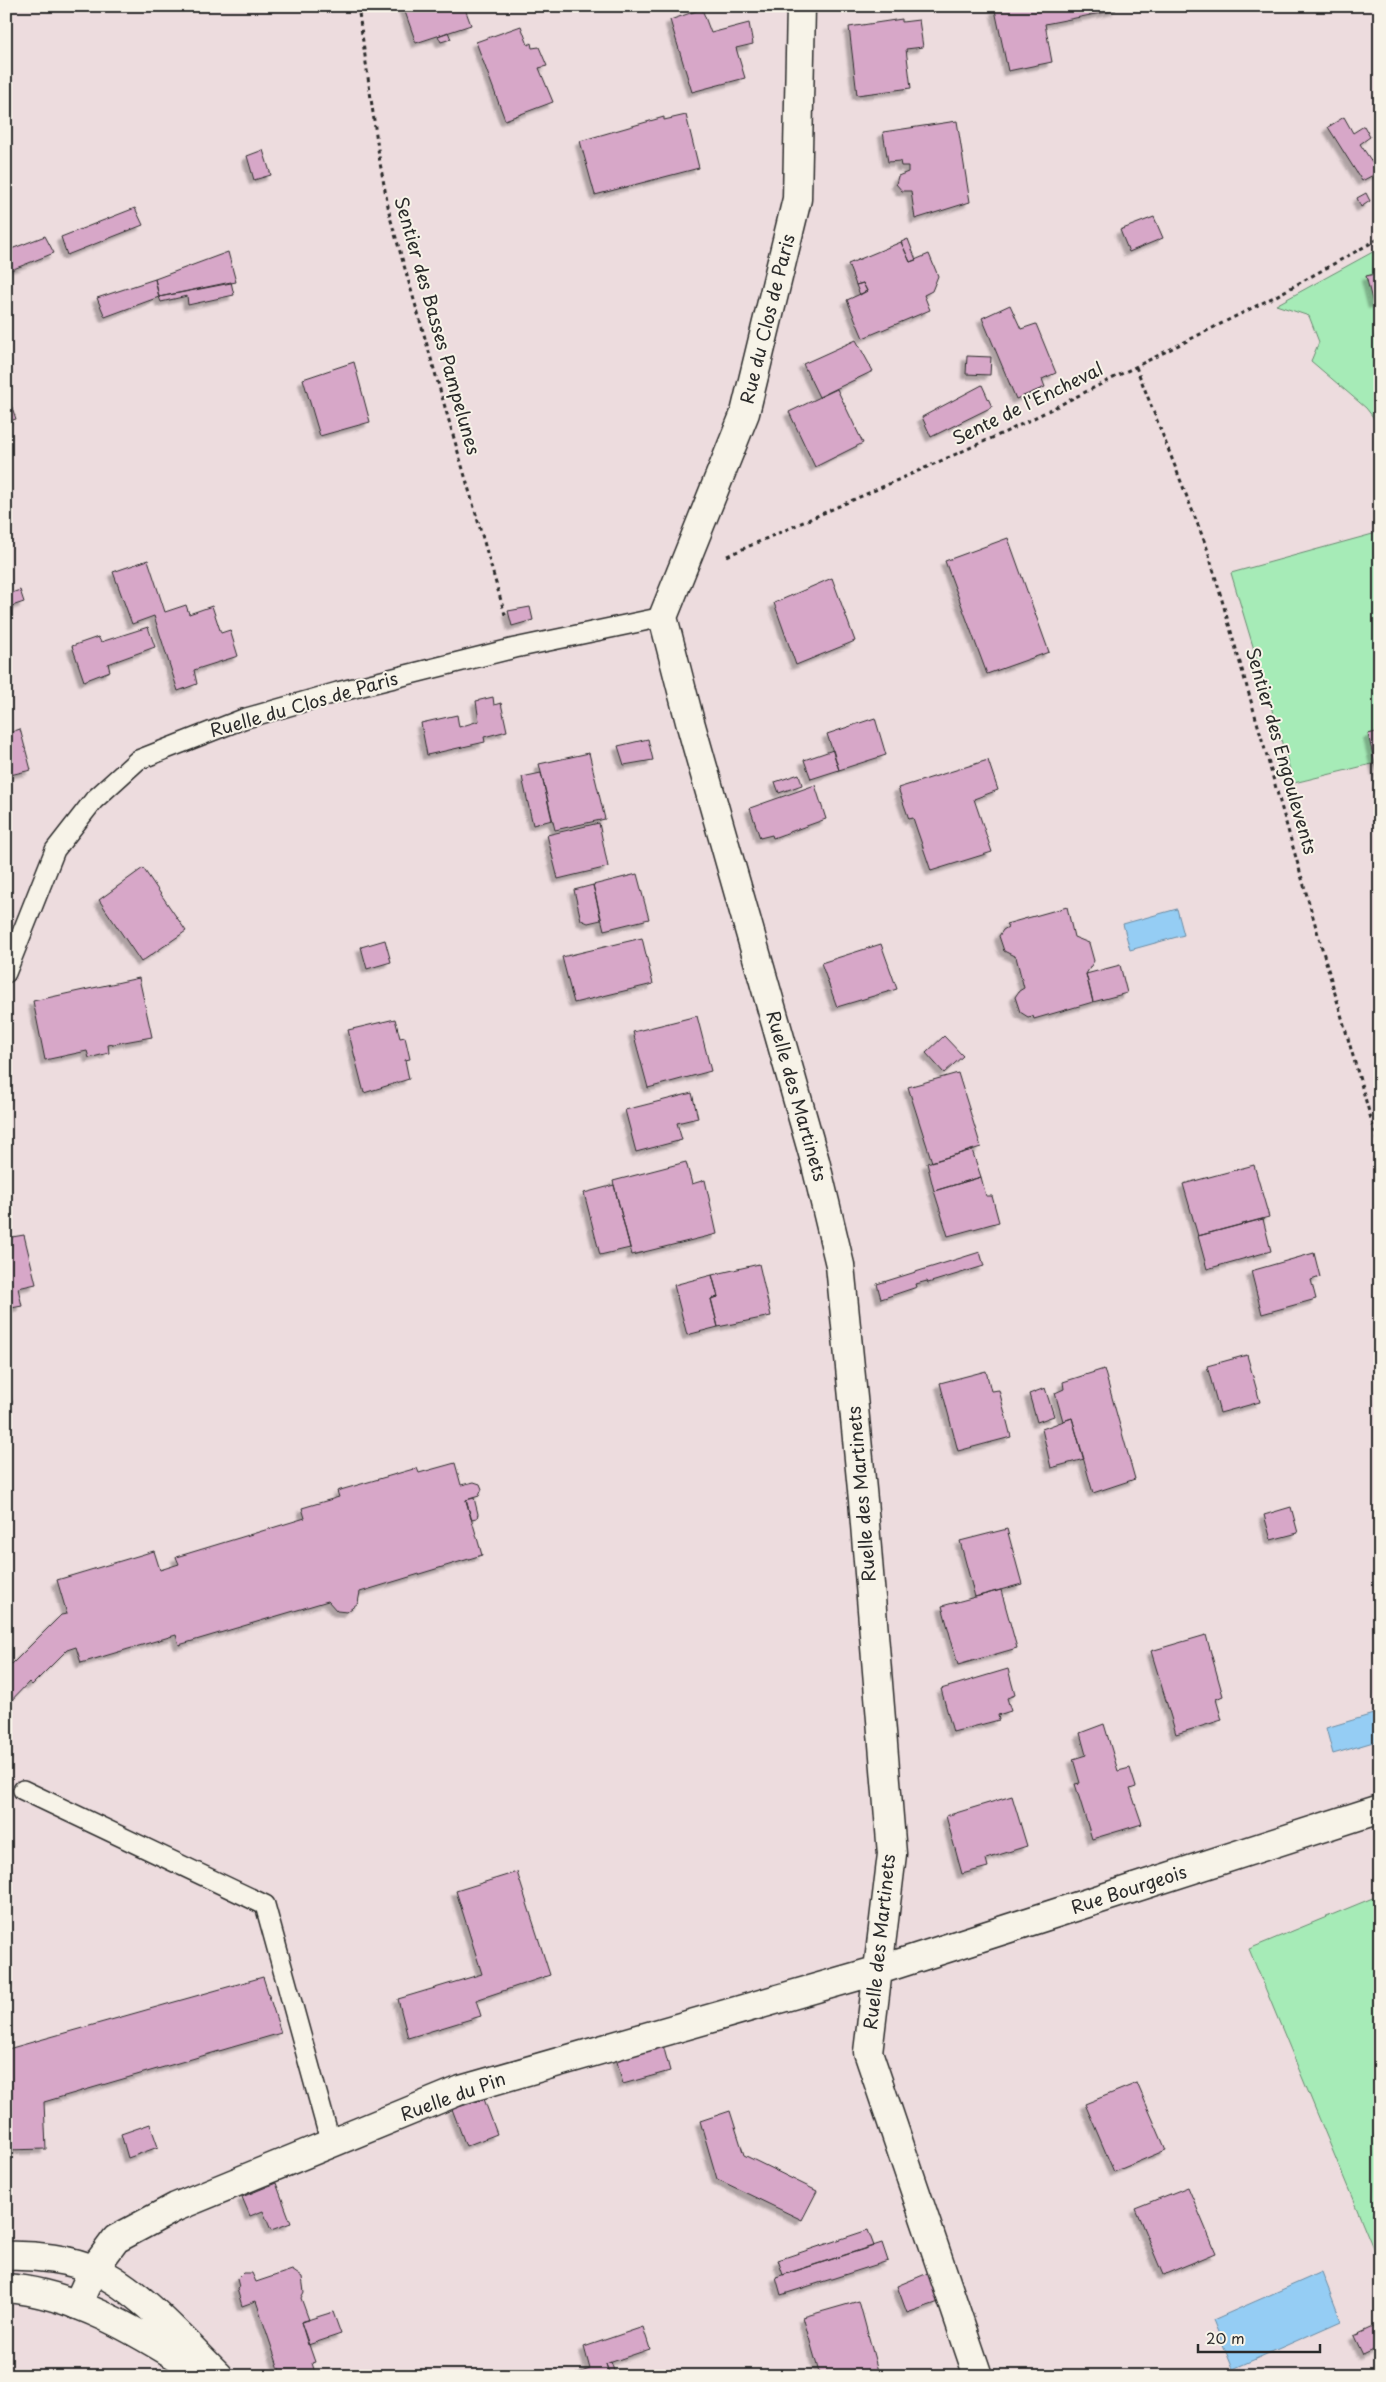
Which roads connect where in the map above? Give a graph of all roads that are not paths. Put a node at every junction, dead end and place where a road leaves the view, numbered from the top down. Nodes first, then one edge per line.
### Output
1 (801, 6) edge
2 (663, 617) junction
3 (6, 973) edge
4 (23, 1790) dead end
5 (1380, 1809) edge
6 (879, 1970) junction
7 (331, 2144) junction
8 (6, 2256) edge
9 (93, 2270) junction
10 (6, 2288) edge
11 (77, 2305) junction
12 (208, 2376) edge
13 (219, 2376) edge
14 (978, 2376) edge

1 - 2 street, Rue du Clos de Paris
2 - 3 lane, Ruelle du Clos de Paris
2 - 6 street, Ruelle des Martinets
4 - 7 lane
5 - 6 street, Rue Bourgeois
6 - 7 street, Ruelle du Pin
6 - 14 street, Ruelle des Martinets
7 - 9 street, Ruelle du Pin
8 - 9 street
9 - 11 street, Ruelle du Pin
9 - 13 street
10 - 11 street
11 - 12 street

